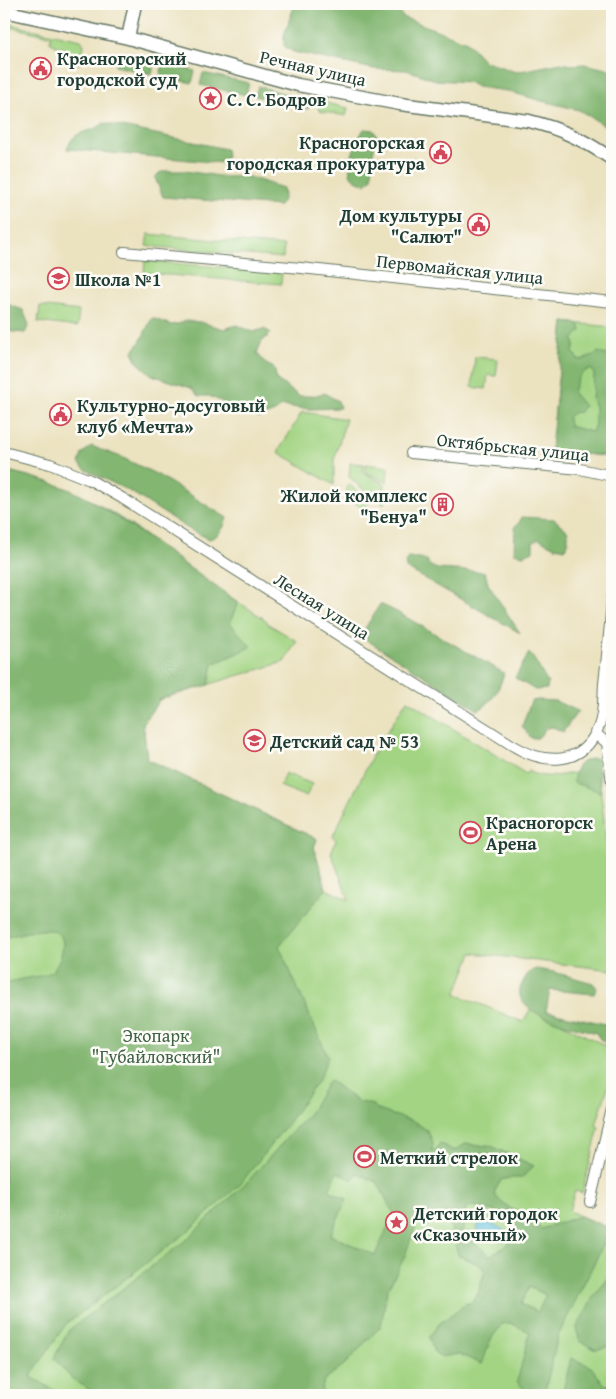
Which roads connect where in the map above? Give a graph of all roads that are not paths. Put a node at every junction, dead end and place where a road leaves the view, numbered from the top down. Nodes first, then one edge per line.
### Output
1 (135, 4) edge
2 (4, 10) edge
3 (128, 38) junction
4 (612, 159) edge
5 (124, 252) dead end
6 (612, 302) edge
7 (4, 452) edge
8 (411, 453) dead end
9 (612, 476) edge
10 (612, 599) edge
11 (596, 733) junction
12 (612, 783) edge
13 (612, 1109) edge
14 (590, 1202) dead end

1 - 3 main road
2 - 3 main road, Речная улица
3 - 4 main road, Речная улица
5 - 6 street, Первомайская улица
7 - 11 street, Лесная улица
8 - 9 street, Октябрьская улица
10 - 11 street
11 - 12 street
13 - 14 street

